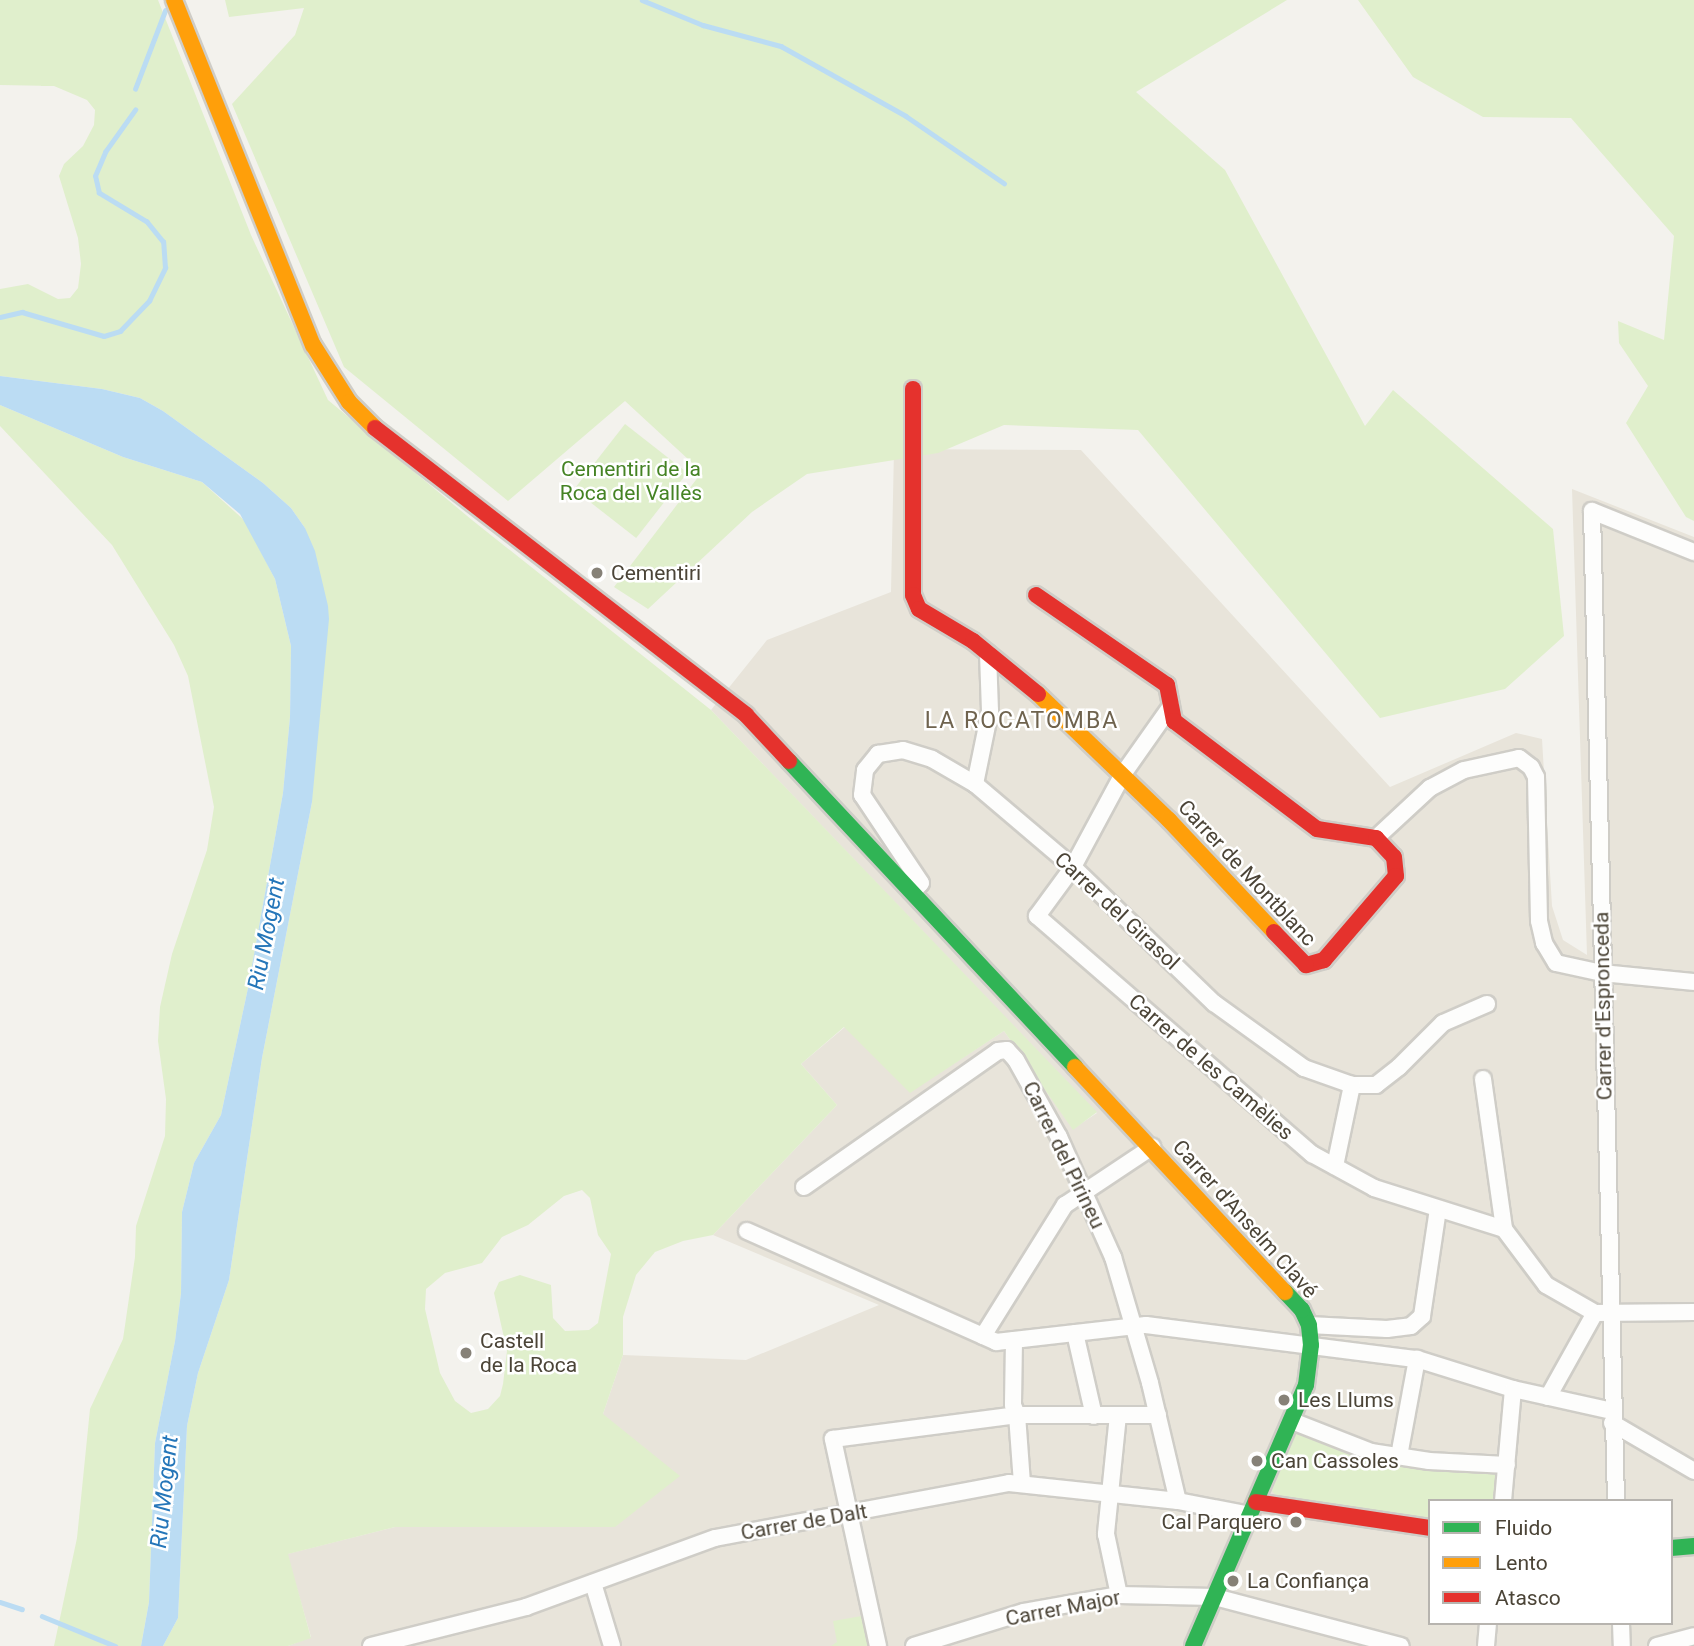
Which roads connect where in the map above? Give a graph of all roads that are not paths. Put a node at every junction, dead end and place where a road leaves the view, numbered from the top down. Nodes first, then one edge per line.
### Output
1 (174, 0) edge
2 (913, 389) dead end
3 (1694, 552) edge
4 (1036, 595) dead end
5 (988, 653) junction
6 (1171, 706) junction
7 (1122, 774) junction
8 (975, 784) junction
9 (1376, 838) junction
10 (1073, 867) junction
11 (913, 891) junction
12 (1602, 973) junction
13 (1694, 982) edge
14 (1487, 1004) dead end
15 (1483, 1079) dead end
16 (1352, 1085) junction
17 (1152, 1147) junction
18 (1335, 1166) junction
19 (804, 1187) dead end
20 (1085, 1194) junction
21 (1438, 1209) junction
22 (1504, 1230) junction
23 (747, 1231) dead end
24 (1694, 1312) edge
25 (1602, 1313) junction
26 (1309, 1325) junction
27 (1134, 1328) junction
28 (1075, 1334) junction
29 (983, 1336) junction
30 (1014, 1340) junction
31 (1311, 1345) junction
32 (1417, 1359) junction
33 (1513, 1389) junction
34 (1548, 1397) junction
35 (1017, 1415) junction
36 (1118, 1415) junction
37 (1158, 1415) junction
38 (1094, 1416) junction
39 (1612, 1417) junction
40 (1292, 1421) junction
41 (1399, 1457) junction
42 (1507, 1465) junction
43 (1694, 1471) edge
44 (1023, 1483) junction
45 (1109, 1493) junction
46 (1503, 1499) edge
47 (1616, 1499) edge
48 (1178, 1501) junction
49 (1253, 1508) junction
50 (847, 1514) junction
51 (1428, 1528) edge
52 (1694, 1546) edge
53 (1673, 1548) edge
54 (593, 1583) junction
55 (1119, 1595) junction
56 (1215, 1597) junction
57 (1489, 1625) edge
58 (1621, 1625) edge
59 (1357, 1634) junction
60 (1694, 1636) edge
61 (371, 1646) edge
62 (612, 1646) edge
63 (878, 1646) edge
64 (914, 1646) edge
65 (1193, 1646) edge
66 (1343, 1646) edge
67 (1401, 1646) edge
68 (1486, 1646) edge
69 (1622, 1646) edge
70 (1657, 1646) edge

1 - 11 street, Carrer d'Anselm Clavé
2 - 5 street, Carrer de Montblanc
3 - 12 street, Carrer d'Espronceda
4 - 6 street
5 - 7 street, Carrer de Montblanc
5 - 8 street
6 - 7 street, Carrer de les Camèlies
6 - 9 street
7 - 9 street, Carrer de Montblanc
7 - 10 street, Carrer de les Camèlies
8 - 10 street, Carrer del Girasol
8 - 11 street, Carrer del Girasol
9 - 12 street
10 - 16 street, Carrer del Girasol
10 - 18 street, Carrer de les Camèlies
11 - 17 street, Carrer d'Anselm Clavé
12 - 13 street
12 - 25 street, Carrer d'Espronceda
14 - 16 street
15 - 22 street
16 - 18 street
17 - 20 street
17 - 26 street, Carrer d'Anselm Clavé
18 - 21 street, Carrer de les Camèlies
19 - 20 street, Carrer del Pirineu
20 - 27 street, Carrer del Pirineu
20 - 29 street
21 - 22 street, Carrer de les Camèlies
21 - 26 street
22 - 25 street
23 - 29 street
24 - 25 street
25 - 34 street
25 - 39 street, Carrer d'Espronceda
26 - 31 street, Carrer d'Anselm Clavé
27 - 28 street
27 - 31 street
27 - 37 street, Carrer del Pirineu
28 - 30 street
28 - 38 street
29 - 30 street
30 - 35 street
31 - 32 street
31 - 40 street, Carrer d'Anselm Clavé
32 - 33 street
32 - 41 street
33 - 34 street
33 - 42 street
34 - 39 street
35 - 38 street
35 - 44 street
35 - 50 street
36 - 37 street
36 - 38 street
36 - 45 street
37 - 48 street, Carrer del Pirineu
39 - 43 street
39 - 47 street, Carrer d'Espronceda
40 - 41 street
40 - 49 street, Carrer d'Anselm Clavé
41 - 42 street
42 - 46 street
44 - 45 street, Carrer de Dalt
44 - 50 street, Carrer de Dalt
45 - 48 street, Carrer de Dalt
45 - 55 street
48 - 49 street, Carrer de Dalt
49 - 51 street
49 - 56 street, Carrer d'Anselm Clavé
50 - 54 street, Carrer de Dalt
50 - 63 street
52 - 53 street
54 - 61 street, Carrer de Dalt
54 - 62 street
55 - 56 street, Carrer Major
55 - 64 street, Carrer Major
56 - 59 street, Carrer Major
56 - 65 street, Carrer d'Anselm Clavé
57 - 68 street
58 - 69 street
59 - 66 street
59 - 67 street, Carrer Major
60 - 70 street

